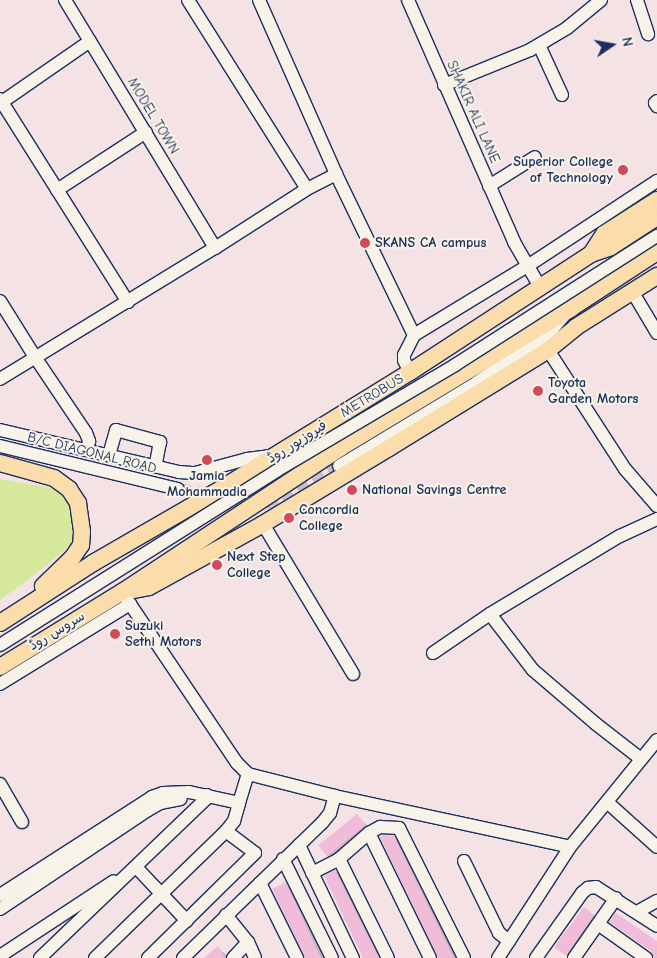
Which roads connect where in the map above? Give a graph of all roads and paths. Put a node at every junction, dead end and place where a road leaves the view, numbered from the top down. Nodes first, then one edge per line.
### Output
1 (65, 0) edge
2 (188, 0) edge
3 (259, 0) edge
4 (408, 0) edge
5 (601, 0) edge
6 (637, 0) edge
7 (648, 34) dead end
8 (90, 41) junction
9 (539, 45) junction
10 (444, 85) junction
11 (562, 95) dead end
12 (1, 101) edge
13 (657, 101) edge
14 (657, 106) edge
15 (146, 132) junction
16 (535, 157) dead end
17 (336, 174) junction
18 (657, 181) edge
19 (489, 186) junction
20 (307, 189) junction
21 (56, 190) junction
22 (657, 200) edge
23 (653, 226) edge
24 (215, 248) junction
25 (657, 252) edge
26 (590, 254) junction
27 (526, 267) junction
28 (657, 276) edge
29 (540, 288) junction
30 (632, 291) junction
31 (0, 301) edge
32 (128, 302) junction
33 (570, 309) junction
34 (576, 327) junction
35 (657, 333) edge
36 (414, 335) junction
37 (548, 350) junction
38 (35, 357) junction
39 (410, 372) junction
40 (0, 379) edge
41 (476, 383) junction
42 (0, 430) edge
43 (0, 446) edge
44 (87, 450) junction
45 (109, 455) junction
46 (275, 456) junction
47 (0, 463) edge
48 (339, 466) tunnel mouth
49 (155, 467) junction
50 (178, 489) tunnel mouth
51 (657, 506) edge
52 (657, 519) edge
53 (263, 524) junction
54 (126, 598) junction
55 (490, 614) junction
56 (5, 619) edge
57 (0, 645) edge
58 (433, 653) dead end
59 (0, 667) edge
60 (353, 674) dead end
61 (0, 684) edge
62 (657, 740) edge
63 (641, 759) junction
64 (248, 774) junction
65 (0, 784) edge
66 (335, 796) junction
67 (203, 800) junction
68 (607, 802) junction
69 (239, 803) junction
70 (22, 822) dead end
71 (226, 831) junction
72 (369, 833) junction
73 (299, 844) junction
74 (570, 847) junction
75 (657, 847) edge
76 (283, 859) junction
77 (339, 859) junction
78 (464, 861) dead end
79 (136, 867) junction
80 (312, 872) junction
81 (260, 883) junction
82 (118, 884) junction
83 (162, 894) junction
84 (0, 895) edge
85 (616, 898) junction
86 (657, 901) edge
87 (0, 908) edge
88 (637, 912) junction
89 (226, 916) junction
90 (186, 921) junction
91 (598, 924) junction
92 (657, 926) edge
93 (509, 941) junction
94 (248, 942) junction
95 (0, 956) edge
96 (581, 956) edge
97 (40, 958) edge
98 (95, 958) edge
99 (148, 958) edge
100 (182, 958) edge
101 (233, 958) edge
102 (255, 958) edge
103 (297, 958) edge
104 (332, 958) edge
105 (353, 958) edge
106 (388, 958) edge
107 (430, 958) edge
108 (464, 958) edge
109 (498, 958) edge
110 (536, 958) edge
111 (646, 958) edge

1 - 8 street, MODEL TOWN
2 - 20 street
3 - 17 street
4 - 10 street, SHAKIR ALI LANE
5 - 9 street
6 - 7 street
8 - 12 street
8 - 15 street, MODEL TOWN
9 - 10 street
9 - 11 street
10 - 19 street, SHAKIR ALI LANE
12 - 21 street
13 - 14 street
15 - 21 street
15 - 24 street, MODEL TOWN
16 - 19 street
17 - 20 street
17 - 36 street
18 - 27 street
19 - 27 street, SHAKIR ALI LANE
20 - 24 street
21 - 32 street
22 - 26 main road, فیروزپور روڈ
23 - 26 main road, فیروزپور روڈ
23 - 57 street, METROBUS, bridge
24 - 32 street
25 - 33 main road, فیروزپور روڈ
26 - 29 main road, فیروزپور روڈ
27 - 29 street, SHAKIR ALI LANE
27 - 36 street
28 - 30 main road, فیروزپور روڈ
29 - 39 main road, فیروزپور روڈ
30 - 34 main road, فیروزپور روڈ
30 - 35 street
31 - 38 street
32 - 38 street
33 - 41 street
33 - 54 main road, فیروزپور روڈ
34 - 37 main road, فیروزپور روڈ
34 - 41 street
36 - 39 street
37 - 51 street
37 - 53 main road, فیروزپور روڈ
38 - 40 street
38 - 44 street
39 - 46 main road, فیروزپور روڈ
41 - 48 street
42 - 44 street
43 - 50 street, B/C DIAGONAL ROAD
44 - 45 street
45 - 49 street
45 - 49 street
46 - 49 street
46 - 56 main road, فیروزپور روڈ
47 - 56 main road
52 - 55 street
53 - 54 main road, فیروزپور روڈ
53 - 60 street
54 - 59 main road, فیروزپور روڈ
54 - 61 street, سروس روڈ
54 - 64 street
55 - 58 street
55 - 63 street
62 - 63 street
63 - 68 street
64 - 66 street
64 - 69 street
65 - 70 street
66 - 73 street
66 - 74 street
67 - 69 street
67 - 79 street
67 - 84 street
67 - 87 street
68 - 74 street
68 - 75 street
69 - 71 street
71 - 83 street
71 - 90 street
72 - 77 street
72 - 107 street
72 - 108 street
73 - 76 street
73 - 80 street
74 - 93 street
76 - 81 street
76 - 104 street
77 - 80 street
77 - 106 street
78 - 93 street
79 - 82 street
79 - 83 street
80 - 105 street
81 - 89 street
81 - 103 street
82 - 95 street
82 - 97 street
83 - 90 street
83 - 98 street
85 - 88 street
85 - 91 street
85 - 110 street
86 - 88 street
88 - 92 street
89 - 94 street
89 - 100 street
90 - 99 street
91 - 96 street
91 - 111 street
93 - 109 street
94 - 101 street
94 - 102 street

